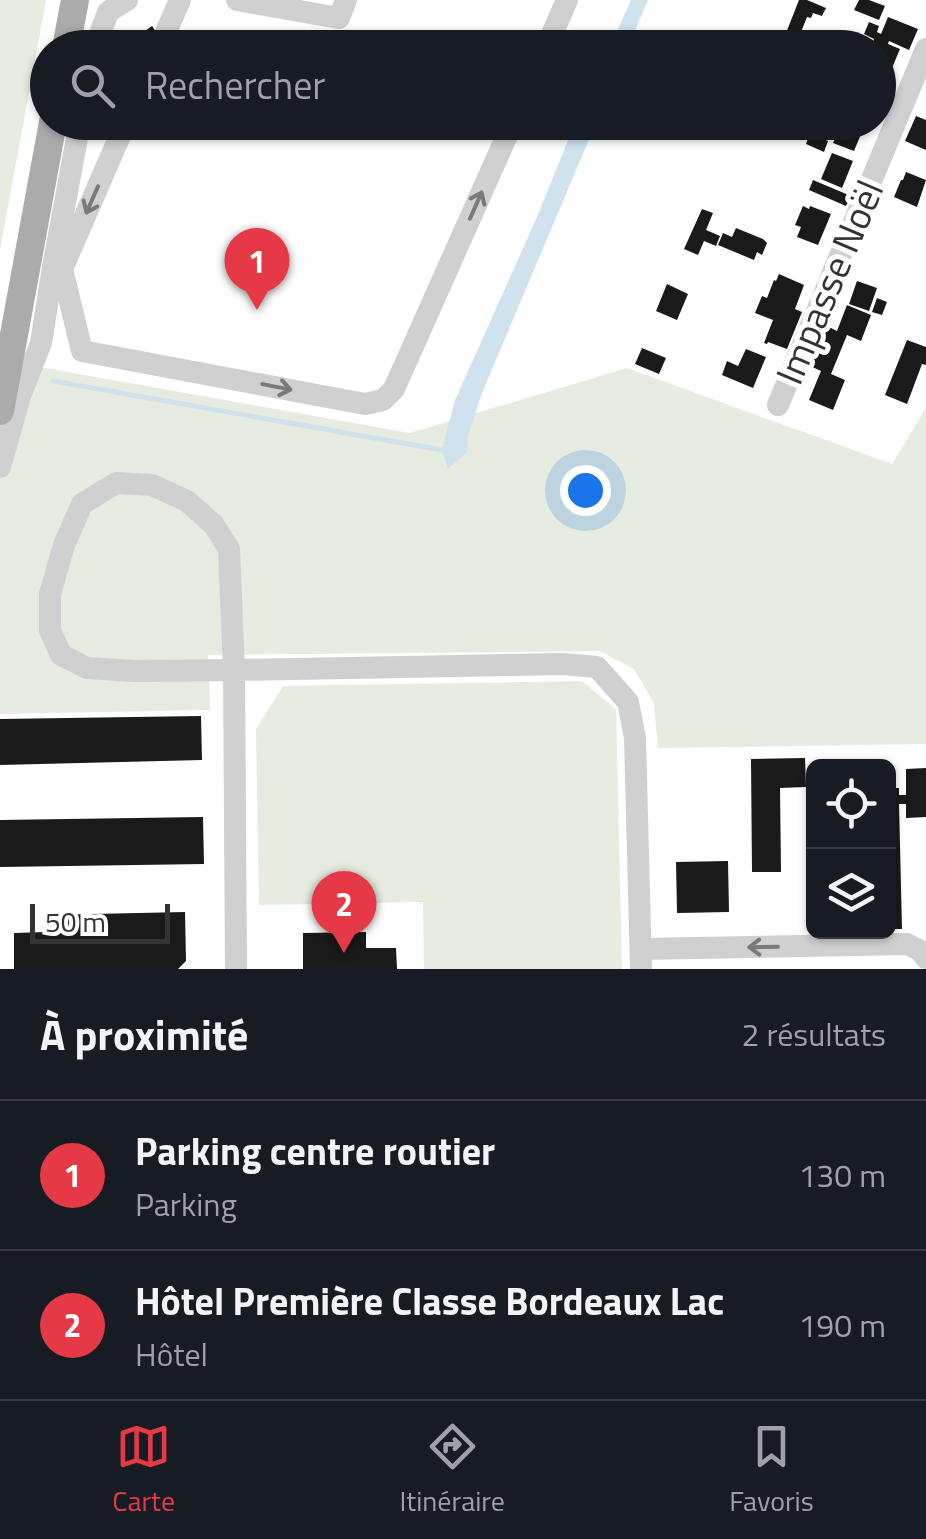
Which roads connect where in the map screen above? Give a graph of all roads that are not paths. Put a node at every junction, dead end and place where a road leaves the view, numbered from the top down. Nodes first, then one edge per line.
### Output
1 (75, 0) edge
2 (127, 0) edge
3 (180, 0) edge
4 (237, 0) edge
5 (346, 0) edge
6 (567, 0) edge
7 (69, 30) edge
8 (102, 30) edge
9 (163, 30) edge
10 (554, 30) edge
11 (926, 50) edge
12 (896, 122) edge
13 (52, 140) edge
14 (76, 140) edge
15 (116, 140) edge
16 (504, 140) edge
17 (888, 140) edge
18 (48, 266) junction
19 (41, 343) junction
20 (82, 351) junction
21 (778, 404) dead end
22 (0, 411) edge
23 (0, 467) edge
24 (234, 670) junction
25 (926, 958) edge
26 (641, 959) edge
27 (236, 969) edge

1 - 7 main road
2 - 8 street
3 - 9 street
4 - 5 street
6 - 10 street
11 - 12 street, Impasse Noël
13 - 18 main road
14 - 18 street
15 -> 18 street
20 -> 16 street
17 - 21 street, Impasse Noël
18 - 19 street
18 - 20 street
18 - 22 main road
19 - 20 street
19 - 23 street
24 - 24 street
24 - 26 street
24 - 27 street
25 -> 26 street

